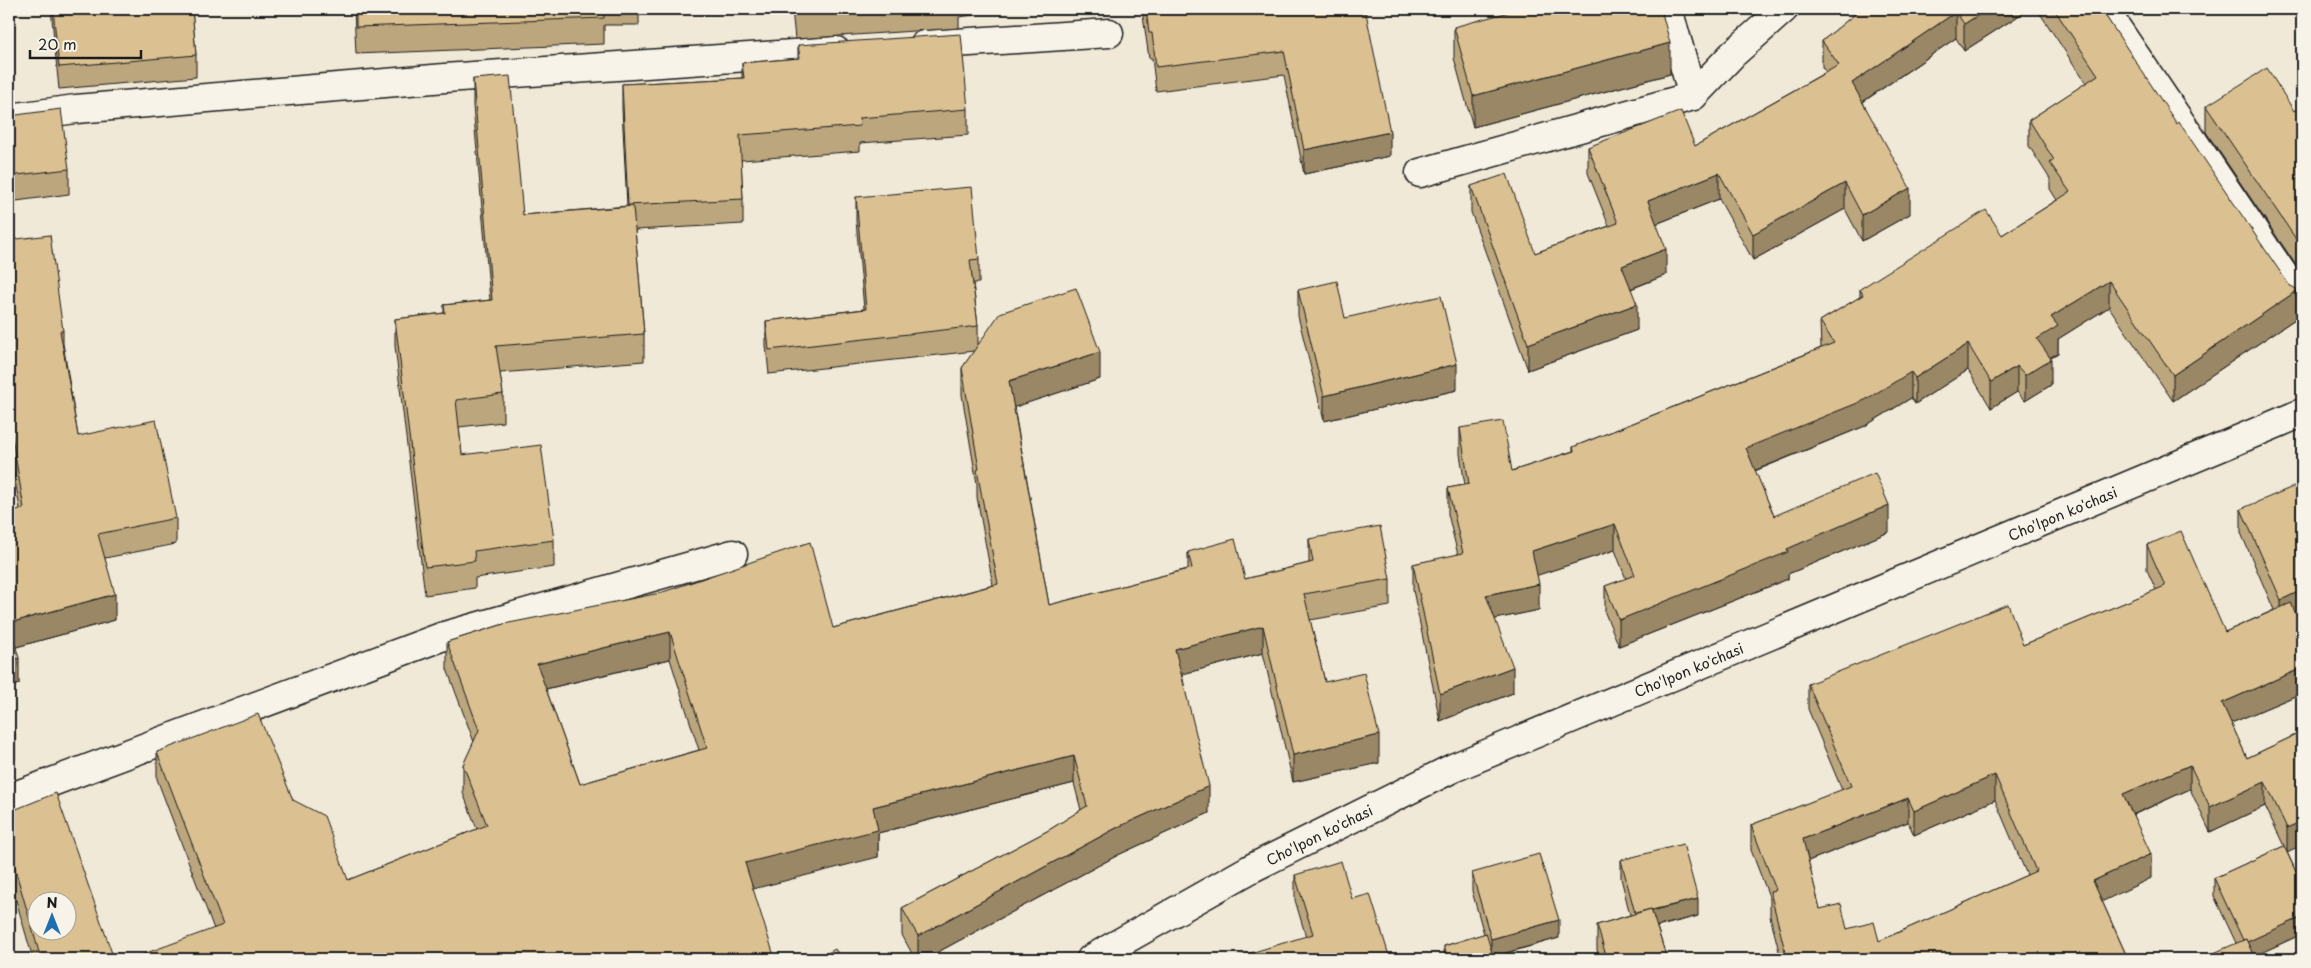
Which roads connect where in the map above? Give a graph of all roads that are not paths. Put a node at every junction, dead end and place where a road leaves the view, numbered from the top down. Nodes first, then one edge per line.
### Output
1 (1668, 9) edge
2 (1784, 9) edge
3 (2104, 9) edge
4 (1109, 33) dead end
5 (901, 47) edge
6 (862, 50) edge
7 (1693, 96) junction
8 (9, 118) edge
9 (1420, 173) dead end
10 (2302, 302) edge
11 (2302, 413) edge
12 (733, 554) dead end
13 (9, 798) edge
14 (1091, 959) edge

1 - 7 street
2 - 7 street
3 - 10 street
4 - 5 street
6 - 8 street
7 - 9 street
11 - 14 street, Cho'lpon ko'chasi
12 - 13 street

